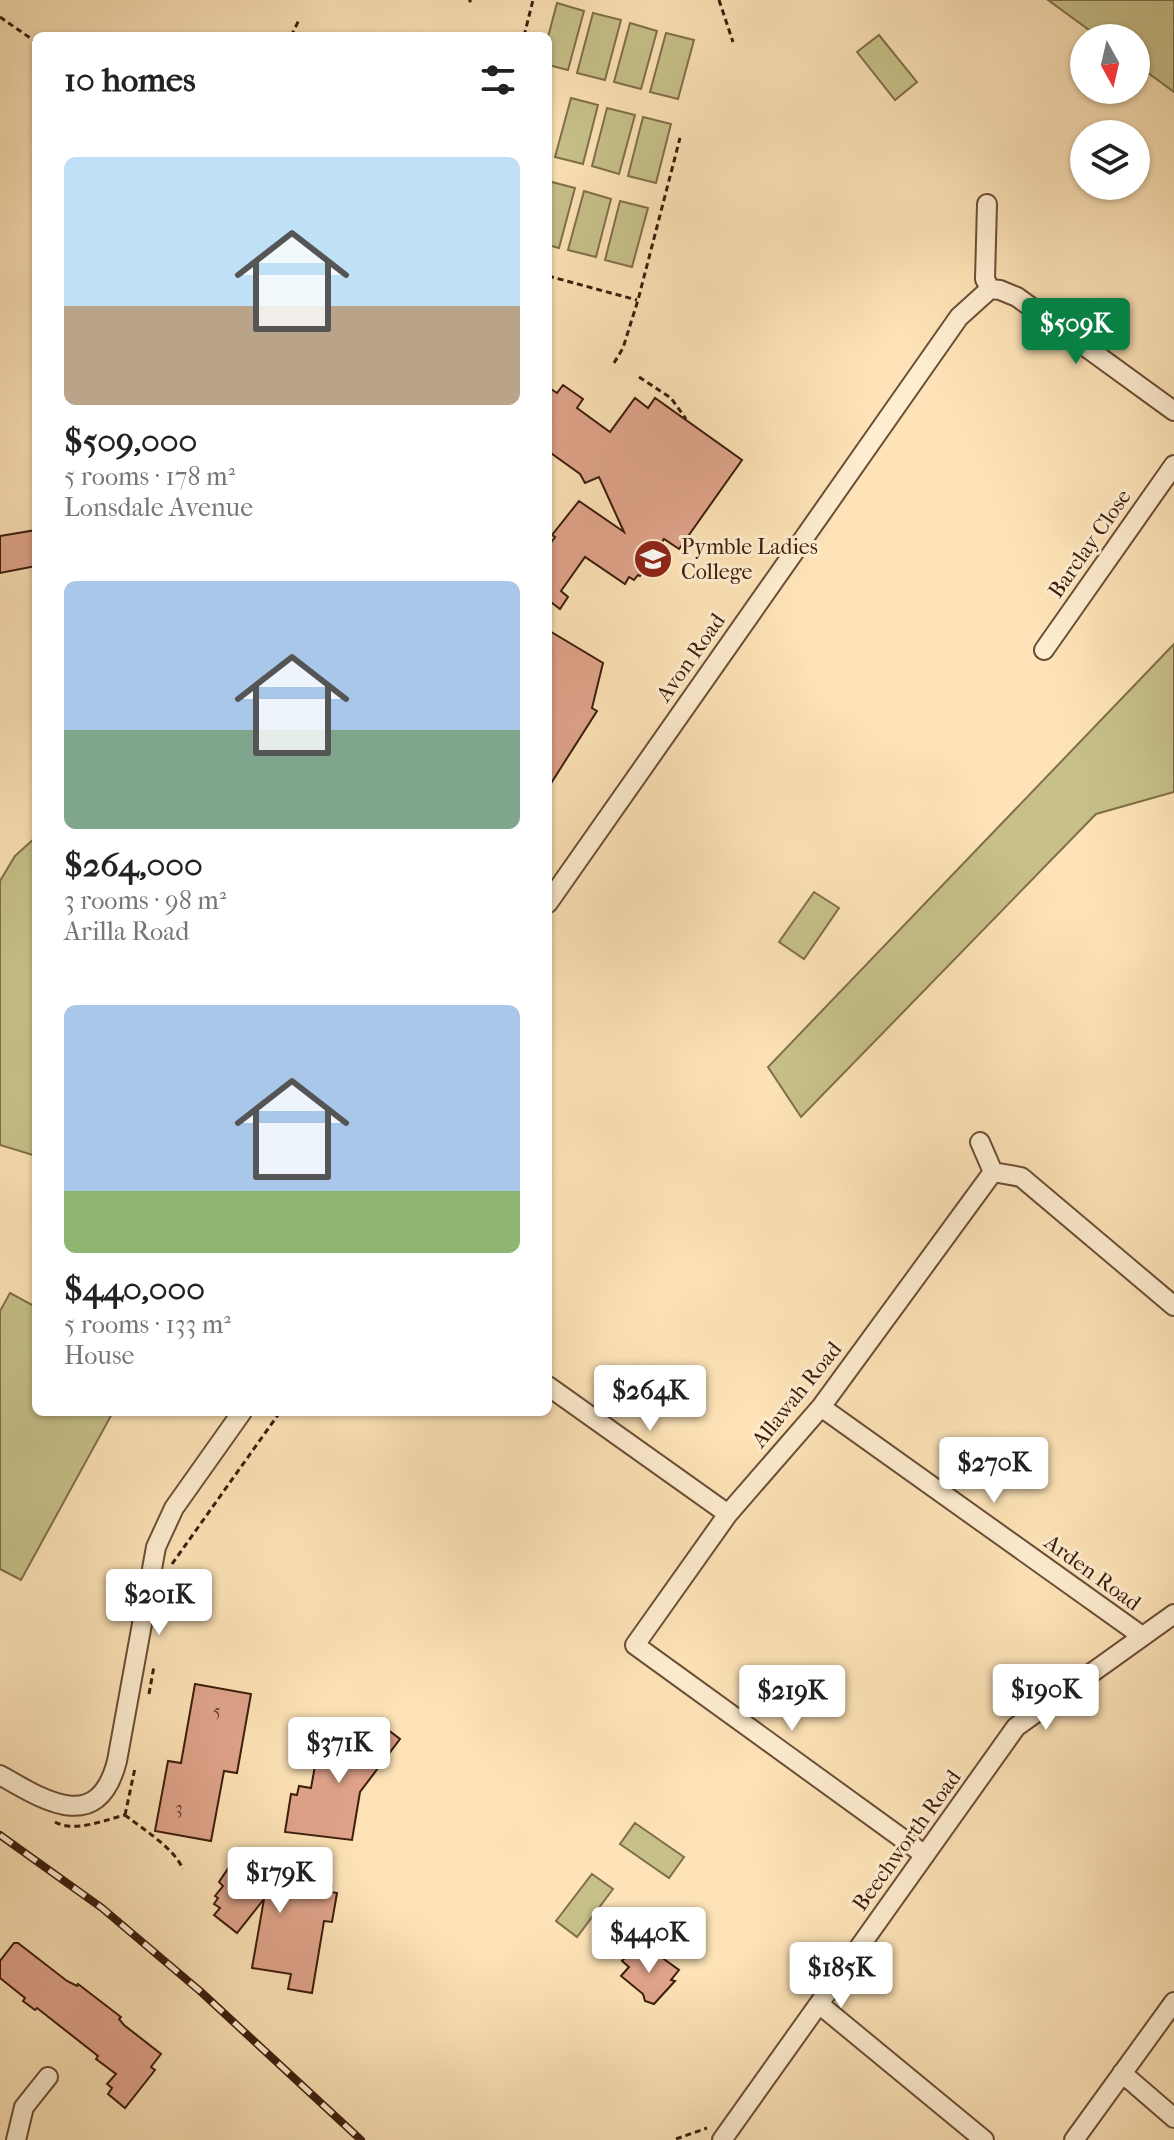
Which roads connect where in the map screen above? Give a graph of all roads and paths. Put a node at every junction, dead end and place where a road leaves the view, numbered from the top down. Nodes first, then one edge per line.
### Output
1 (533, 0) edge
2 (719, 0) edge
3 (0, 17) edge
4 (299, 20) dead end
5 (293, 32) edge
6 (525, 32) edge
7 (32, 39) edge
8 (733, 42) dead end
9 (680, 138) dead end
10 (987, 204) dead end
11 (552, 277) edge
12 (990, 289) junction
13 (638, 300) junction
14 (614, 363) dead end
15 (639, 377) dead end
16 (1174, 411) edge
17 (686, 419) dead end
18 (1174, 465) edge
19 (1044, 650) dead end
20 (552, 897) edge
21 (980, 1142) dead end
22 (993, 1172) junction
23 (1174, 1306) edge
24 (552, 1389) edge
25 (821, 1407) junction
26 (239, 1416) edge
27 (277, 1416) edge
28 (728, 1514) junction
29 (170, 1573) dead end
30 (1174, 1614) edge
31 (1142, 1636) junction
32 (154, 1666) dead end
33 (149, 1695) dead end
34 (137, 1755) dead end
35 (0, 1775) edge
36 (925, 1855) junction
37 (183, 1869) dead end
38 (1174, 2002) edge
39 (819, 2004) junction
40 (1122, 2073) junction
41 (48, 2077) dead end
42 (1174, 2118) edge
43 (707, 2129) dead end
44 (676, 2139) edge
45 (16, 2140) edge
46 (722, 2140) edge
47 (984, 2140) edge
48 (1074, 2140) edge

1 - 6 path
2 - 8 path
3 - 7 path
4 - 5 path
9 - 13 path
10 - 12 street
11 - 13 path
12 - 16 street
12 - 20 street, Avon Road
13 - 14 path
15 - 17 path
18 - 19 street, Barclay Close
21 - 22 street
22 - 23 street
22 - 25 street, Allawah Road
24 - 28 street
25 - 28 street, Allawah Road
25 - 31 street, Arden Road
26 - 35 street
27 - 29 path
28 - 36 street, Allawah Road
30 - 31 street, Beechworth Road
31 - 36 street, Beechworth Road
32 - 33 path
34 - 37 path
36 - 39 street, Beechworth Road
38 - 40 street
39 - 46 street, Beechworth Road
39 - 47 street
40 - 42 street
40 - 48 street
41 - 45 street
43 - 44 path

